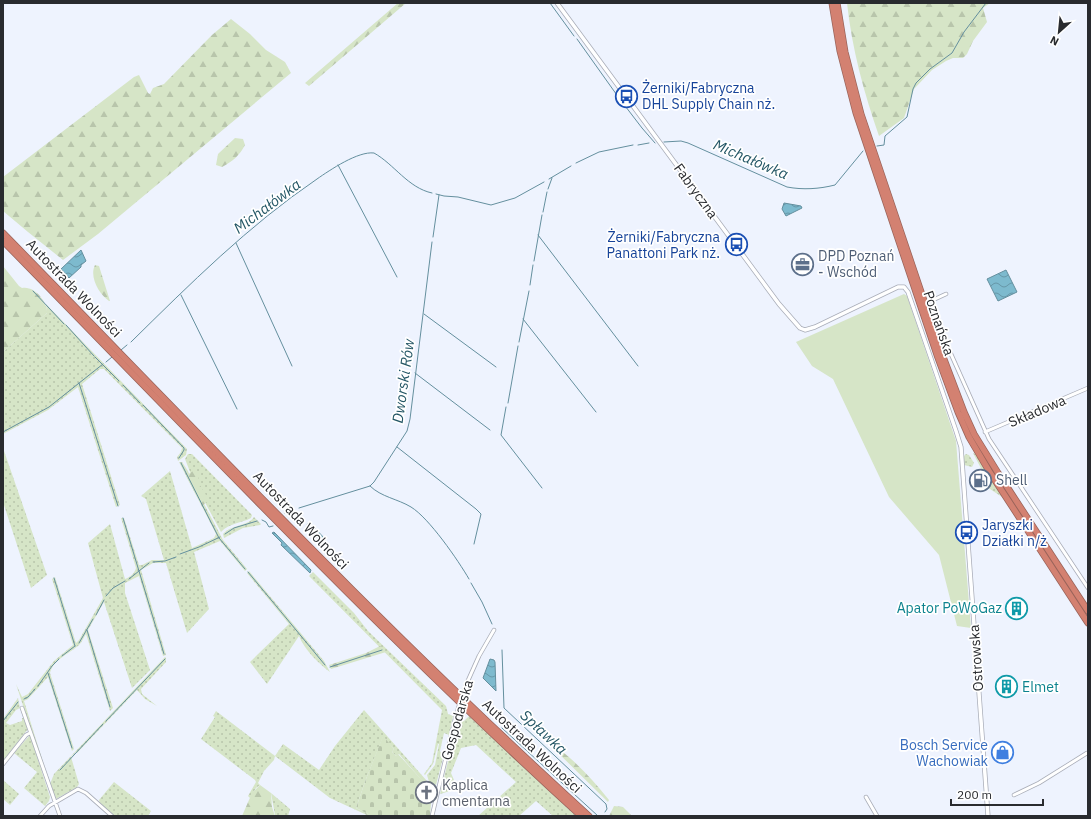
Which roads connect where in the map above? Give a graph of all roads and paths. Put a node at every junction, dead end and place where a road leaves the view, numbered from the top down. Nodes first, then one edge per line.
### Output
1 (557, 3) edge
2 (832, 3) edge
3 (837, 3) edge
4 (3, 233) edge
5 (3, 241) edge
6 (946, 294) dead end
7 (913, 304) joint
8 (105, 342) junction
9 (120, 357) junction
10 (1088, 388) edge
11 (986, 432) junction
12 (970, 437) junction
13 (972, 451) dead end
14 (1004, 502) dead end
15 (1016, 512) junction
16 (1088, 588) edge
17 (1088, 611) edge
18 (1088, 623) edge
19 (494, 630) dead end
20 (22, 708) dead end
21 (30, 733) junction
22 (1088, 754) edge
23 (3, 764) edge
24 (1014, 795) dead end
25 (866, 797) dead end
26 (54, 802) junction
27 (40, 816) edge
28 (60, 816) edge
29 (112, 816) edge
30 (432, 816) edge
31 (581, 816) edge
32 (589, 816) edge
33 (877, 816) edge
34 (988, 816) edge

1 - 7 street, Fabryczna
2 - 12 highway, Poznańska
3 - 17 highway, Poznańska
4 - 8 highway, Autostrada Wolności
5 - 8 highway, Autostrada Wolności
6 - 11 street
7 - 34 street, Ostrowska
8 - 9 highway, Autostrada Wolności
9 - 31 highway, Autostrada Wolności
9 - 32 highway, Autostrada Wolności
10 - 11 street, Składowa
11 - 16 street
12 - 13 highway
12 - 15 highway, Poznańska
14 - 15 highway
15 - 18 highway, Poznańska
19 - 30 street, Gospodarska, bridge
20 - 21 street
21 - 23 street
21 - 26 street
22 - 24 street
25 - 33 street
26 - 27 street
26 - 28 street
26 - 29 street

